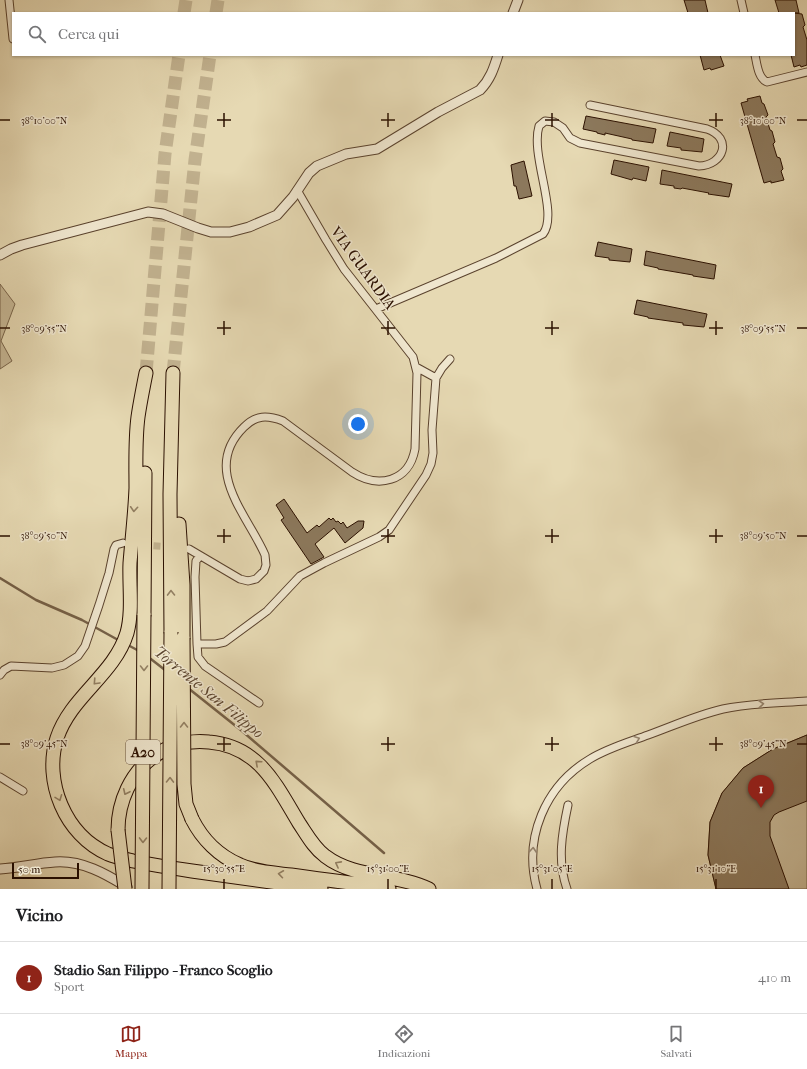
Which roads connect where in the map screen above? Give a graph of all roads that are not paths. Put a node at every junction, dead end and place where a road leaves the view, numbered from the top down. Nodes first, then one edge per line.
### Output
1 (9, 0) edge
2 (518, 0) edge
3 (741, 0) edge
4 (513, 12) edge
5 (744, 12) edge
6 (12, 29) edge
7 (498, 56) edge
8 (755, 56) edge
9 (807, 72) edge
10 (590, 105) dead end
11 (297, 190) junction
12 (0, 255) edge
13 (376, 309) junction
14 (450, 359) dead end
15 (416, 367) junction
16 (173, 373) tunnel mouth
17 (436, 378) junction
18 (172, 401) junction
19 (123, 543) dead end
20 (189, 549) dead end
21 (200, 556) junction
22 (197, 644) junction
23 (0, 675) edge
24 (807, 701) edge
25 (259, 703) dead end
26 (0, 777) edge
27 (23, 791) dead end
28 (568, 805) dead end
29 (0, 869) edge
30 (125, 889) edge
31 (130, 889) edge
32 (142, 889) edge
33 (169, 889) edge
34 (321, 889) edge
35 (389, 889) edge
36 (429, 889) edge
37 (536, 889) edge
38 (567, 889) edge

1 - 6 street
2 - 4 street
3 - 5 street
7 - 11 street
8 - 9 street
10 - 13 street
11 - 12 street
11 - 13 street, VIA GUARDIA
13 - 15 street, VIA GUARDIA
14 - 17 street
15 - 17 street
15 - 21 street, VIA GUARDIA
16 - 18 highway, A20
17 - 22 street
33 -> 18 highway, A20, bridge
35 -> 18 highway, bridge
19 - 23 street
20 - 21 street, VIA GUARDIA
21 - 22 street
22 - 25 street
37 -> 24 street
26 - 27 street
28 - 38 street
29 - 31 street
36 -> 30 highway, bridge
32 -> 34 highway, A20, bridge

